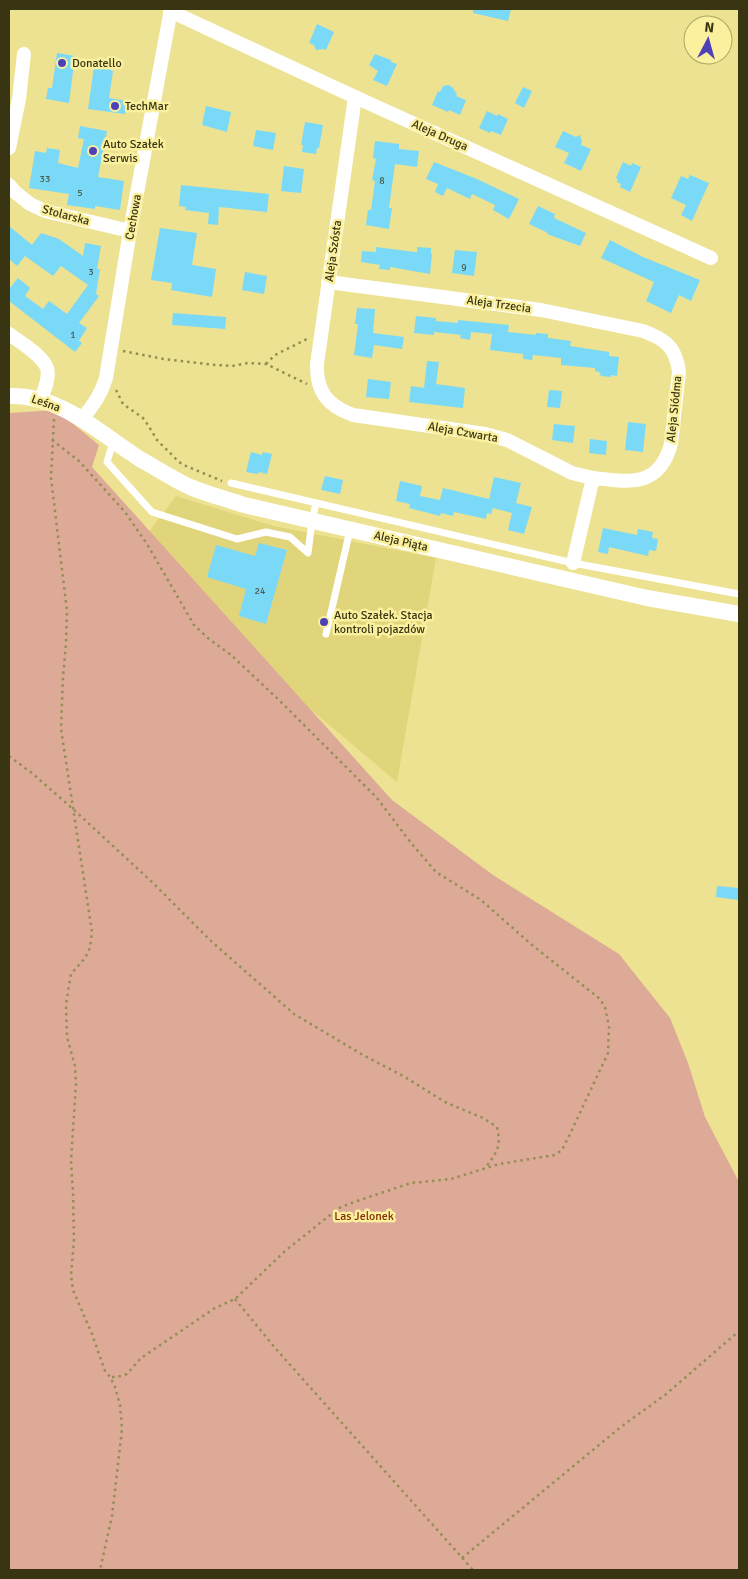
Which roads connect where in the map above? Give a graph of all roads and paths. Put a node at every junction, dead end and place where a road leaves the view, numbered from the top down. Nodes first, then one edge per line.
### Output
1 (170, 10) edge
2 (24, 54) dead end
3 (355, 97) junction
4 (14, 98) edge
5 (9, 148) edge
6 (9, 185) edge
7 (130, 231) junction
8 (711, 258) dead end
9 (328, 282) junction
10 (321, 333) junction
11 (9, 334) edge
12 (666, 342) joint
13 (120, 350) dead end
14 (266, 364) junction
15 (312, 386) dead end
16 (115, 388) dead end
17 (9, 396) edge
18 (49, 402) junction
19 (329, 402) joint
20 (81, 419) junction
21 (52, 440) junction
22 (114, 441) junction
23 (593, 478) junction
24 (231, 483) joint
25 (316, 503) junction
26 (312, 521) junction
27 (350, 530) junction
28 (573, 563) junction
29 (739, 594) edge
30 (739, 614) edge
31 (326, 634) dead end
32 (9, 756) edge
33 (73, 809) junction
34 (486, 1168) junction
35 (235, 1299) junction
36 (739, 1331) edge
37 (110, 1377) junction
38 (462, 1558) junction
39 (100, 1570) edge
40 (473, 1570) edge

1 - 3 street, Aleja Druga
1 - 7 street, Cechowa
2 - 4 street
3 - 8 street, Aleja Druga
3 - 9 street, Aleja Szósta
4 - 5 street
6 - 7 street, Stolarska
7 - 20 street, Cechowa
9 - 10 street, Aleja Szósta
9 - 12 street, Aleja Trzecia
10 - 14 path
10 - 19 street, Aleja Szósta
11 - 18 street
12 - 23 street, Aleja Siódma
13 - 14 path
14 - 15 path
16 - 24 path
17 - 18 street, Leśna
18 - 20 street, Leśna
18 - 21 path
19 - 23 street, Aleja Czwarta
20 - 22 street, Aleja Piąta
21 - 33 path
21 - 34 path
22 - 26 street, Aleja Piąta
22 - 26 lane
23 - 28 street
24 - 25 lane
25 - 26 lane
25 - 28 lane
26 - 27 street, Aleja Piąta
27 - 30 street, Aleja Piąta
27 - 31 lane
28 - 29 lane
32 - 33 path
33 - 34 path
33 - 37 path
34 - 35 path
35 - 37 path
35 - 38 path
36 - 38 path
37 - 39 path
38 - 40 path

